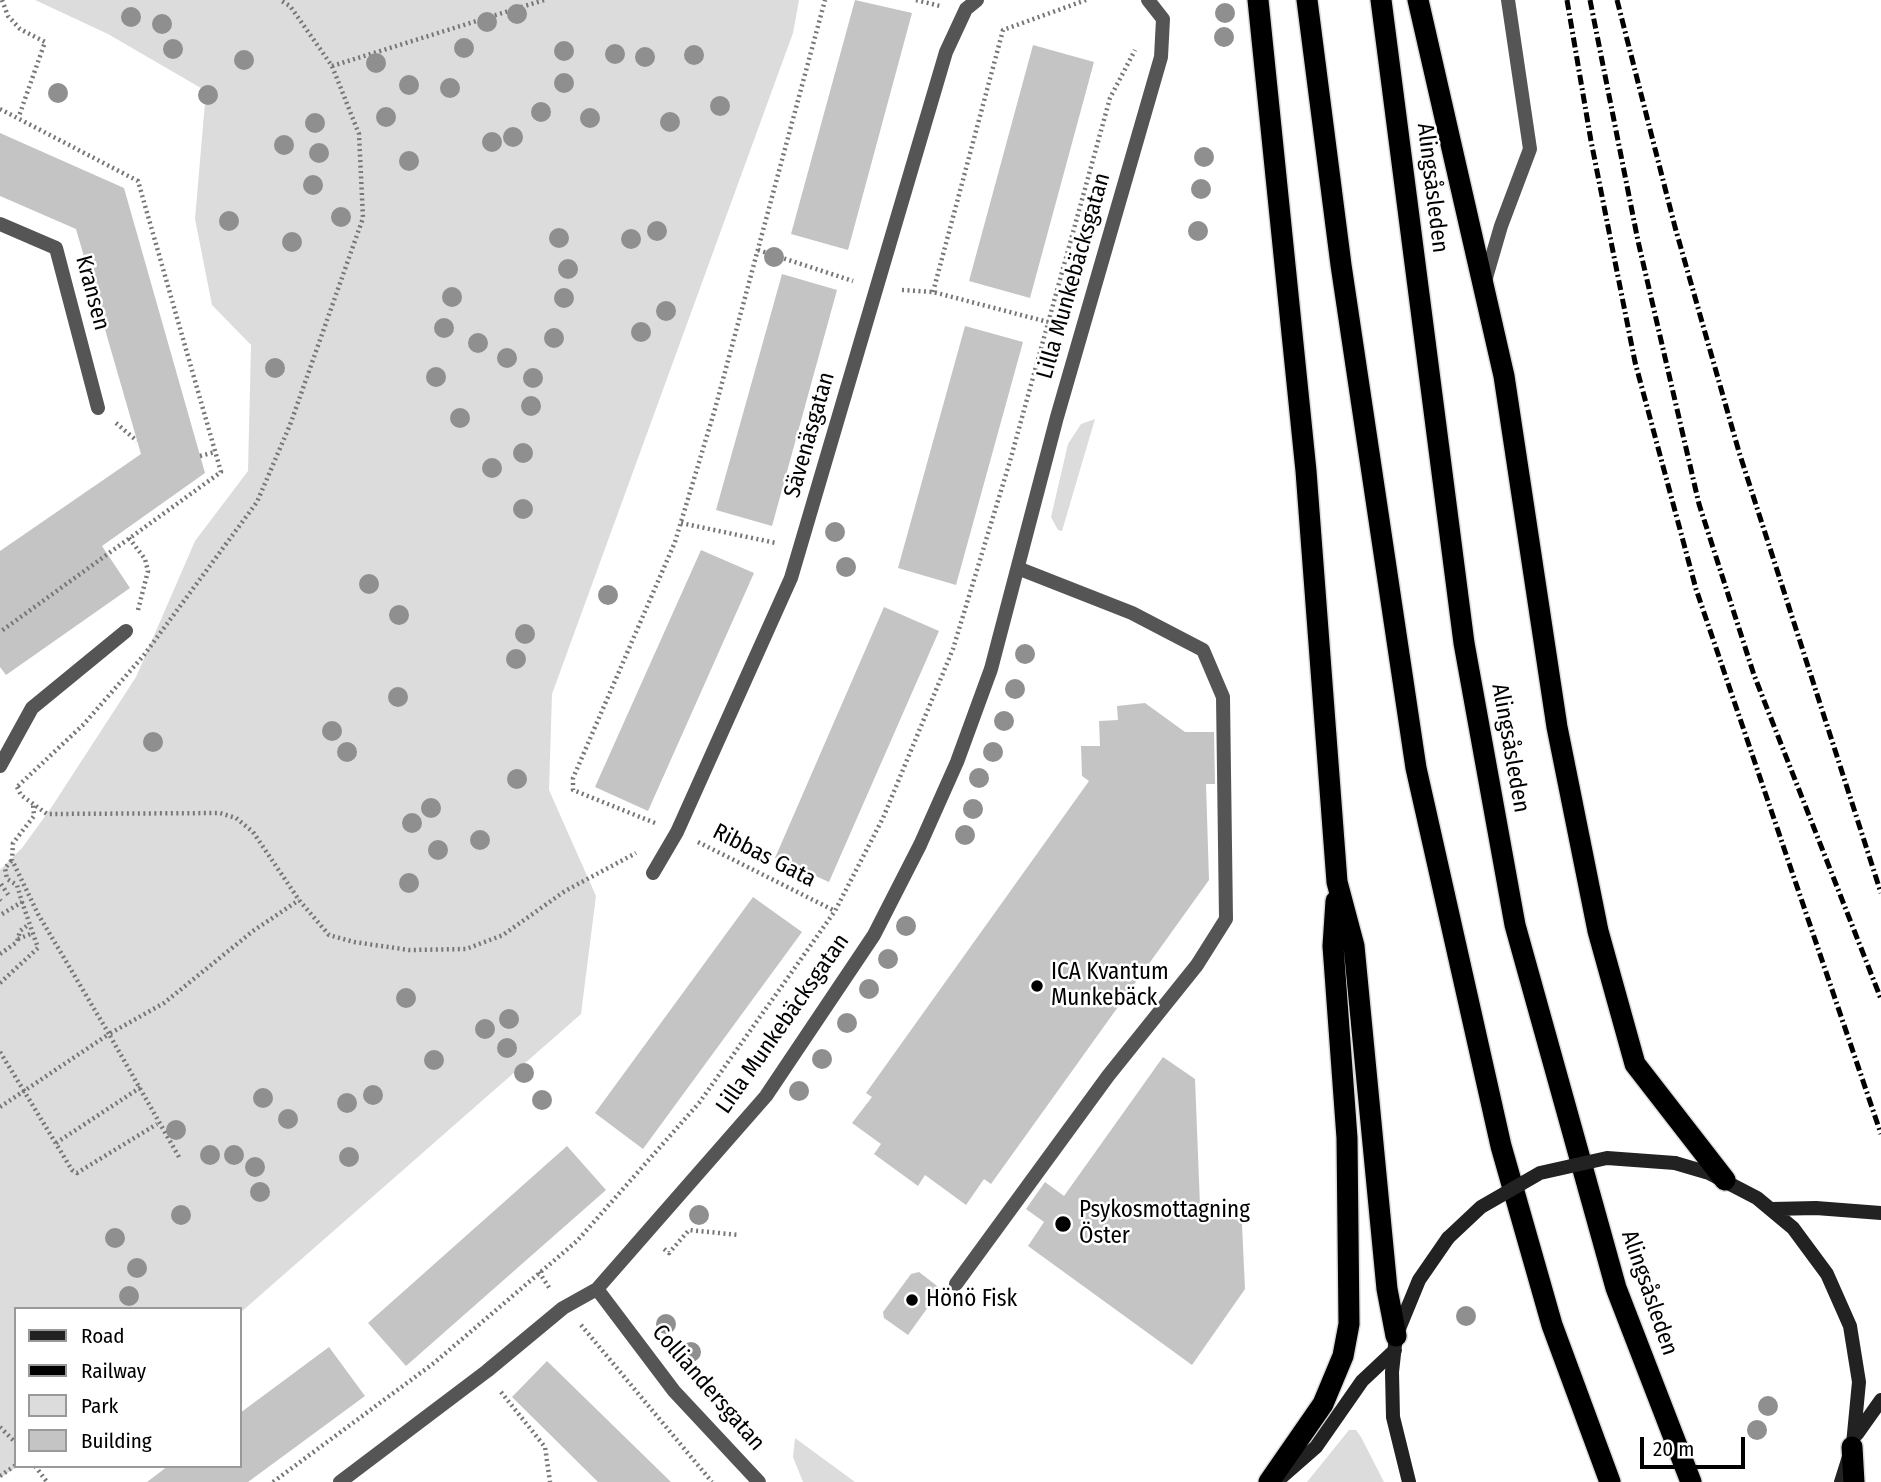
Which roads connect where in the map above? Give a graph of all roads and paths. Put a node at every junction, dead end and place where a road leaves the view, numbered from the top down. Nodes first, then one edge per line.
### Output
1 (2, 0) edge
2 (280, 0) edge
3 (544, 0) edge
4 (825, 0) edge
5 (977, 0) edge
6 (1086, 0) edge
7 (1148, 0) edge
8 (1258, 0) edge
9 (1307, 0) edge
10 (1381, 0) edge
11 (1419, 0) edge
12 (1508, 0) edge
13 (1163, 19) junction
14 (332, 66) junction
15 (0, 109) edge
16 (19, 116) junction
17 (0, 224) edge
18 (1485, 281) junction
19 (933, 292) dead end
20 (99, 408) dead end
21 (215, 453) junction
22 (200, 456) dead end
23 (681, 523) junction
24 (129, 538) junction
25 (801, 549) junction
26 (1020, 569) junction
27 (141, 604) dead end
28 (125, 631) dead end
29 (0, 632) edge
30 (0, 766) edge
31 (9, 779) dead end
32 (17, 787) junction
33 (32, 803) junction
34 (677, 832) junction
35 (12, 860) junction
36 (2, 867) edge
37 (653, 873) dead end
38 (7, 879) junction
39 (1337, 882) junction
40 (1, 885) edge
41 (9, 896) dead end
42 (299, 900) junction
43 (22, 902) junction
44 (835, 911) junction
45 (1, 913) edge
46 (1, 921) edge
47 (29, 924) junction
48 (33, 933) junction
49 (18, 939) junction
50 (1, 945) edge
51 (2, 952) edge
52 (0, 983) edge
53 (109, 1034) junction
54 (0, 1052) edge
55 (142, 1087) junction
56 (24, 1091) junction
57 (0, 1107) edge
58 (157, 1124) junction
59 (56, 1143) junction
60 (179, 1157) dead end
61 (1725, 1180) junction
62 (1772, 1209) junction
63 (1881, 1213) edge
64 (739, 1235) dead end
65 (644, 1237) junction
66 (539, 1272) junction
67 (956, 1284) dead end
68 (597, 1289) junction
69 (563, 1308) junction
70 (1396, 1343) junction
71 (486, 1371) junction
72 (1881, 1400) edge
73 (0, 1427) edge
74 (14, 1441) edge
75 (1853, 1443) junction
76 (273, 1482) edge
77 (340, 1482) edge
78 (550, 1482) edge
79 (712, 1482) edge
80 (759, 1482) edge
81 (1269, 1482) edge
82 (1276, 1482) edge
83 (1409, 1482) edge
84 (1610, 1482) edge
85 (1691, 1482) edge
86 (1841, 1482) edge
87 (1854, 1482) edge

1 - 16 path
2 - 14 path
3 - 14 path
4 - 23 path
5 - 25 street, Sävenäsgatan
6 - 19 path
7 - 13 street
8 - 39 highway
9 - 84 highway
10 - 85 highway, Alingsåsleden
11 - 18 highway
12 - 18 street
13 - 26 street, Lilla Munkebäcksgatan
13 - 44 path
14 - 32 path
15 - 16 path
16 - 21 path
17 - 20 street, Kransen
18 - 61 highway
21 - 22 path
21 - 24 path
23 - 25 path
23 - 34 path, Ribbas Gata
24 - 27 path
24 - 29 path
25 - 34 street, Sävenäsgatan
26 - 65 street, Lilla Munkebäcksgatan
26 - 67 street
28 - 30 street
31 - 32 path
32 - 33 path
33 - 35 path
33 - 42 path
34 - 37 street, Sävenäsgatan
34 - 42 path
34 - 44 path, Ribbas Gata
35 - 36 path
35 - 53 path
36 - 38 path
38 - 40 path
38 - 43 path
39 - 70 highway
39 - 81 highway
40 - 41 path
42 - 53 path
43 - 45 path
43 - 47 path
44 - 66 path
45 - 46 path
47 - 48 path
47 - 49 path
48 - 49 path
48 - 52 path
49 - 51 path
50 - 51 path
53 - 55 path
53 - 56 path
54 - 56 path
55 - 58 path
55 - 59 path
56 - 57 path
56 - 59 path
58 - 59 path
58 - 60 path
61 - 62 street
61 - 70 street, bridge
62 - 63 street
62 - 75 street
64 - 65 path
65 - 68 street, Lilla Munkebäcksgatan
66 - 69 path
66 - 76 path
68 - 69 street, Lilla Munkebäcksgatan
68 - 80 street, Colliandersgatan
69 - 71 street, Lilla Munkebäcksgatan
69 - 79 path
70 - 82 street
70 - 83 street
71 - 77 street, Lilla Munkebäcksgatan
71 - 78 path
72 - 75 street
73 - 74 path
75 - 86 street
75 - 87 highway

